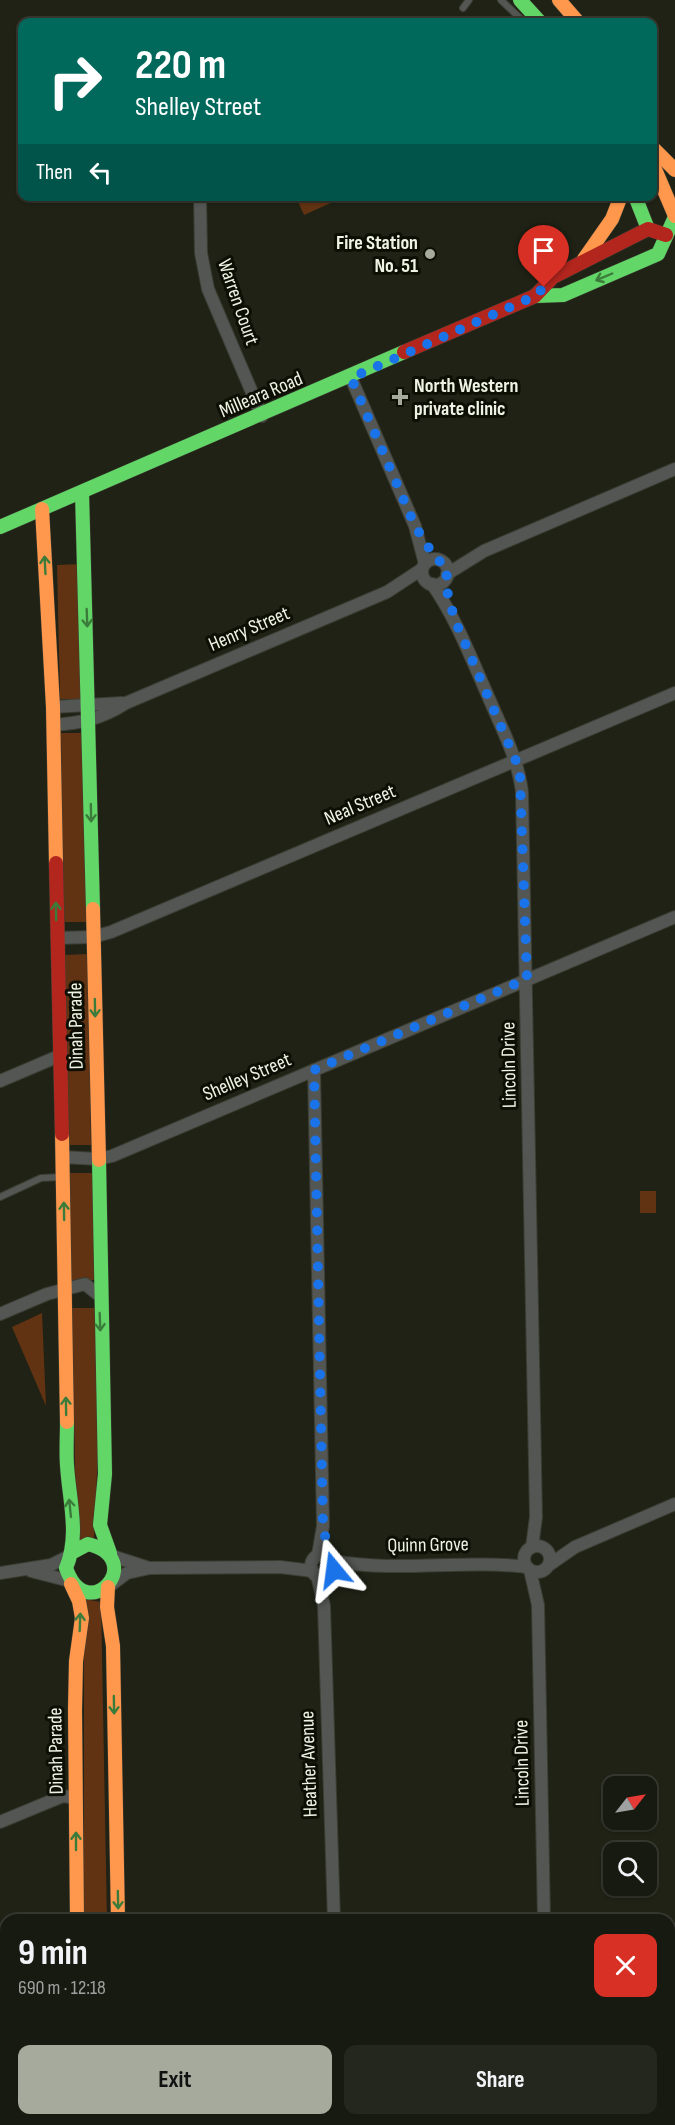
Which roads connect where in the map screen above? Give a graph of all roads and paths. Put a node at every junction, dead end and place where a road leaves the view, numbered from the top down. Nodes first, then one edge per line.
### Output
1 (468, 0) edge
2 (501, 0) edge
3 (520, 0) edge
4 (560, 0) edge
5 (464, 8) dead end
6 (520, 18) edge
7 (536, 18) edge
8 (575, 18) edge
9 (657, 152) edge
10 (675, 170) edge
11 (657, 174) edge
12 (200, 201) edge
13 (619, 201) edge
14 (637, 201) edge
15 (675, 217) edge
16 (648, 229) junction
17 (671, 233) edge
18 (583, 261) junction
19 (535, 296) junction
20 (351, 378) junction
21 (262, 416) junction
22 (675, 469) edge
23 (82, 492) junction
24 (42, 509) junction
25 (0, 527) edge
26 (437, 567) junction
27 (430, 584) junction
28 (387, 592) junction
29 (457, 625) junction
30 (675, 693) edge
31 (126, 703) junction
32 (89, 706) junction
33 (52, 707) junction
34 (89, 722) junction
35 (53, 725) junction
36 (516, 761) junction
37 (675, 917) edge
38 (93, 937) junction
39 (57, 938) junction
40 (527, 979) junction
41 (59, 1056) junction
42 (314, 1070) junction
43 (0, 1081) edge
44 (63, 1157) junction
45 (98, 1159) junction
46 (63, 1176) junction
47 (0, 1197) edge
48 (65, 1288) junction
49 (100, 1296) junction
50 (0, 1314) edge
51 (675, 1504) edge
52 (575, 1547) junction
53 (537, 1549) junction
54 (72, 1553) junction
55 (111, 1555) junction
56 (496, 1563) junction
57 (323, 1566) junction
58 (547, 1567) junction
59 (150, 1568) junction
60 (529, 1569) junction
61 (27, 1570) junction
62 (0, 1573) edge
63 (70, 1583) junction
64 (109, 1586) junction
65 (538, 1605) junction
66 (76, 1798) junction
67 (0, 1822) edge
68 (77, 1914) edge
69 (118, 1914) edge
70 (334, 1914) edge
71 (544, 1914) edge

1 - 5 lane
2 - 6 lane
3 - 7 street
4 - 8 street
9 - 10 street
11 - 15 street
12 - 21 street, Warren Court
13 - 18 street
14 - 16 street
15 - 17 street, Milleara Road
16 - 17 street
16 - 18 street, Milleara Road
17 -> 19 street, Milleara Road
18 - 19 street, Milleara Road
19 - 20 street, Milleara Road
20 - 21 street, Milleara Road
20 - 26 street, Lincoln Drive
21 - 23 street, Milleara Road
22 - 26 street, Henry Street
23 - 24 street, Milleara Road
23 -> 32 street, Dinah Parade
24 - 25 street, Milleara Road
33 -> 24 street, Dinah Parade
26 - 27 street, Henry Street
26 - 27 street, Lincoln Drive
26 - 28 street, Henry Street
26 - 29 street, Lincoln Drive
27 - 28 street, Henry Street
27 - 29 street, Lincoln Drive
28 - 31 street, Henry Street
29 - 36 street, Lincoln Drive
30 - 36 street, Neal Street
31 - 32 street, Henry Street
31 - 34 street, Henry Street
32 - 33 street, Henry Street
32 - 34 street, Dinah Parade
33 - 35 street, Dinah Parade
34 - 35 street, Henry Street
34 -> 38 street, Dinah Parade
39 -> 35 street, Dinah Parade
36 - 38 street, Neal Street
36 - 40 street, Lincoln Drive
37 - 40 street, Shelley Street
38 - 39 street, Neal Street
38 -> 45 street, Dinah Parade
39 - 41 street, Dinah Parade
40 - 42 street, Shelley Street
40 - 53 street, Lincoln Drive
41 - 43 street
41 - 44 street, Dinah Parade
42 - 45 street, Shelley Street
42 - 57 street, Heather Avenue
44 - 45 street, Shelley Street
44 - 46 street, Dinah Parade
45 - 49 street, Dinah Parade
46 - 47 lane
48 -> 46 street, Dinah Parade
48 - 49 street
48 - 50 street
54 -> 48 street, Dinah Parade
49 -> 55 street, Dinah Parade
51 - 52 street, Quinn Grove
52 - 53 street, Quinn Grove
52 - 58 street, Quinn Grove
53 - 56 street, Quinn Grove
53 - 58 street
53 - 60 street
54 - 55 street
54 - 61 street
54 - 63 street
55 - 59 street, Quinn Grove
55 - 64 street
56 - 57 street, Quinn Grove
56 - 60 street, Quinn Grove
57 - 59 street, Quinn Grove
57 - 70 street, Heather Avenue
58 - 60 street
58 - 65 street, Lincoln Drive
59 - 64 street, Quinn Grove
60 - 65 street, Lincoln Drive
61 - 62 street
61 - 63 street
63 - 64 street
66 -> 63 street, Dinah Parade
64 -> 69 street
65 - 71 street, Lincoln Drive
66 - 67 street
68 -> 66 street, Dinah Parade

